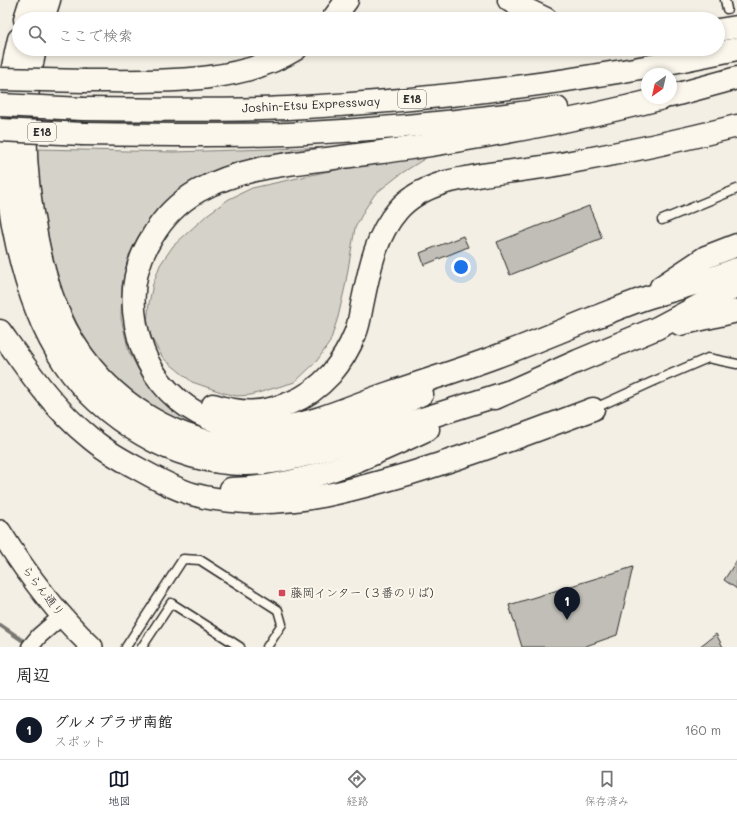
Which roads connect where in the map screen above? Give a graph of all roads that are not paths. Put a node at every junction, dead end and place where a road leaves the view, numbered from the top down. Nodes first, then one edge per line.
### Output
1 (31, 0) edge
2 (49, 0) edge
3 (347, 0) edge
4 (510, 0) edge
5 (725, 0) edge
6 (27, 12) edge
7 (46, 12) edge
8 (338, 12) edge
9 (531, 12) edge
10 (732, 18) edge
11 (737, 48) edge
12 (725, 50) edge
13 (15, 56) edge
14 (35, 56) edge
15 (283, 56) edge
16 (698, 56) edge
17 (737, 75) edge
18 (737, 78) edge
19 (0, 79) edge
20 (677, 87) edge
21 (641, 94) edge
22 (677, 94) edge
23 (641, 103) edge
24 (0, 105) edge
25 (737, 126) edge
26 (0, 130) edge
27 (737, 189) edge
28 (662, 220) dead end
29 (737, 245) edge
30 (737, 269) edge
31 (737, 287) edge
32 (645, 298) junction
33 (737, 311) edge
34 (657, 328) junction
35 (0, 331) edge
36 (138, 336) junction
37 (494, 358) junction
38 (737, 364) edge
39 (508, 392) junction
40 (593, 409) joint
41 (130, 464) junction
42 (0, 531) edge
43 (62, 616) junction
44 (30, 647) edge
45 (92, 647) edge
46 (126, 647) edge
47 (142, 647) edge
48 (240, 647) edge
49 (267, 647) edge

1 - 6 highway
2 - 7 highway
3 - 8 highway
4 - 9 highway
5 - 10 lane
11 - 12 highway, Joshin-Etsu Expressway / E18, bridge
13 - 39 highway
14 - 37 highway
15 - 19 highway, bridge
16 - 24 highway, Joshin-Etsu Expressway / E18, bridge
17 - 20 highway
18 - 22 highway
21 - 26 highway, E18, bridge
23 - 36 highway
25 - 36 highway
27 - 28 lane
29 - 32 highway
30 - 32 highway
31 - 34 highway
32 - 37 highway
33 - 34 highway
34 - 39 highway
35 - 41 highway
36 - 37 highway
38 - 40 lane
39 - 41 highway
40 - 41 highway
42 - 43 street, ららん通り
43 - 44 street
43 - 45 street, ららん通り
46 - 49 lane
47 - 48 lane

